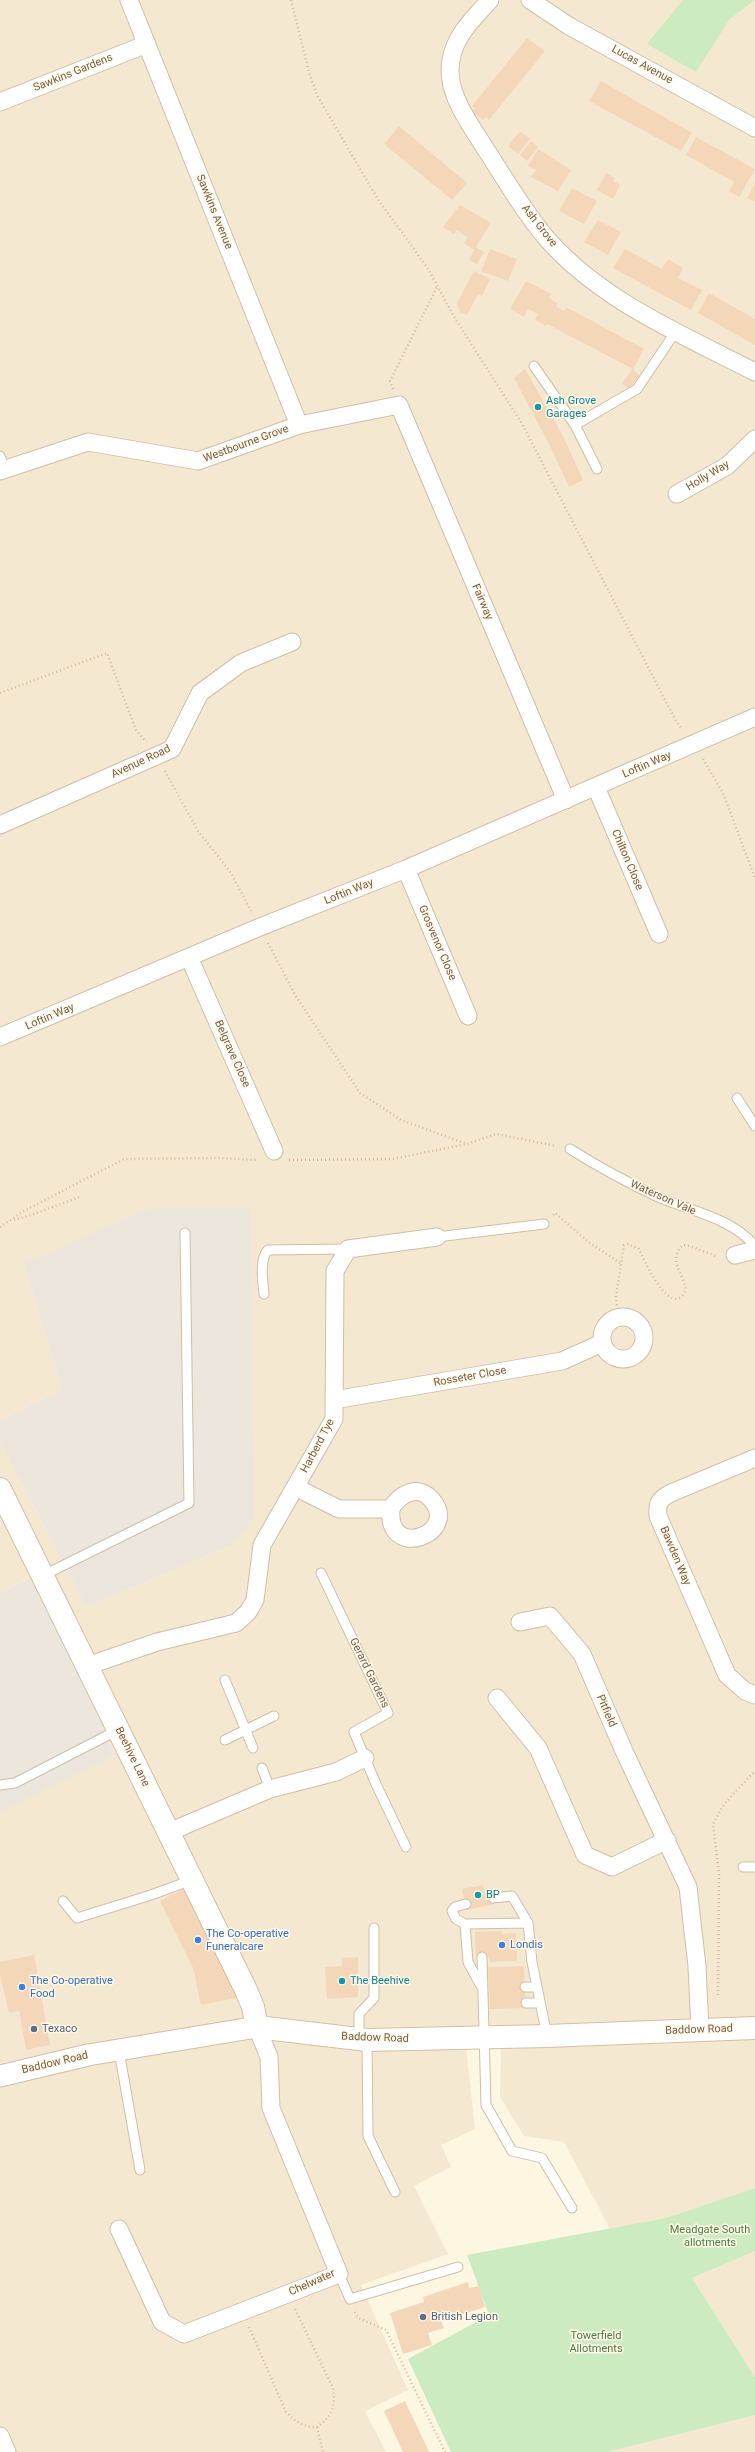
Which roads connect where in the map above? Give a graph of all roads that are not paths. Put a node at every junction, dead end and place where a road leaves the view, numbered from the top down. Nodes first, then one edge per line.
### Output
1 (129, 0) edge
2 (490, 0) edge
3 (530, 0) edge
4 (147, 44) junction
5 (0, 102) edge
6 (755, 128) edge
7 (676, 331) junction
8 (534, 366) dead end
9 (755, 372) edge
10 (399, 404) joint
11 (299, 425) junction
12 (575, 425) junction
13 (755, 439) edge
14 (2, 465) edge
15 (597, 469) dead end
16 (677, 494) dead end
17 (292, 642) dead end
18 (755, 717) edge
19 (596, 787) junction
20 (566, 800) junction
21 (0, 825) edge
22 (406, 870) junction
23 (659, 934) dead end
24 (189, 957) junction
25 (468, 1016) dead end
26 (0, 1037) edge
27 (737, 1098) dead end
28 (755, 1126) edge
29 (570, 1149) road end
30 (274, 1157) road end
31 (544, 1224) road end
32 (185, 1233) dead end
33 (437, 1237) joint
34 (755, 1246) edge
35 (348, 1248) junction
36 (755, 1250) edge
37 (728, 1257) road end
38 (264, 1294) dead end
39 (602, 1343) junction
40 (334, 1400) junction
41 (755, 1458) edge
42 (295, 1487) junction
43 (0, 1489) edge
44 (391, 1509) dead end
45 (321, 1573) dead end
46 (42, 1576) junction
47 (520, 1622) dead end
48 (87, 1666) junction
49 (225, 1680) dead end
50 (755, 1695) edge
51 (497, 1698) dead end
52 (274, 1716) dead end
53 (119, 1729) junction
54 (246, 1731) junction
55 (226, 1740) dead end
56 (253, 1748) dead end
57 (365, 1758) junction
58 (262, 1768) dead end
59 (0, 1785) edge
60 (270, 1789) junction
61 (169, 1832) junction
62 (666, 1840) junction
63 (406, 1847) dead end
64 (743, 1867) dead end
65 (755, 1867) edge
66 (192, 1880) junction
67 (493, 1898) dead end
68 (63, 1901) dead end
69 (466, 1904) dead end
70 (528, 1923) junction
71 (465, 1924) junction
72 (374, 1928) dead end
73 (482, 1957) dead end
74 (485, 1987) junction
75 (525, 1987) dead end
76 (537, 1987) junction
77 (526, 2003) dead end
78 (540, 2003) junction
79 (257, 2027) junction
80 (755, 2028) edge
81 (709, 2030) junction
82 (547, 2036) junction
83 (484, 2038) junction
84 (363, 2040) junction
85 (119, 2051) junction
86 (0, 2076) edge
87 (140, 2170) dead end
88 (395, 2192) dead end
89 (572, 2208) dead end
90 (119, 2229) dead end
91 (458, 2267) dead end
92 (339, 2274) junction
93 (0, 2436) edge
94 (7, 2452) edge

1 - 4 street, Sawkins Avenue
2 - 7 street, Ash Grove
3 - 6 street, Lucas Avenue
4 - 5 street, Sawkins Gardens
4 - 11 street, Sawkins Avenue
7 - 9 street, Ash Grove
7 - 12 lane
8 - 12 lane
10 - 11 street, Westbourne Grove
10 - 20 street, Fairway
11 - 14 street, Westbourne Grove
12 - 15 lane
13 - 16 street, Holly Way
17 - 21 street, Avenue Road
18 - 19 street, Loftin Way
19 - 20 street, Loftin Way
19 - 23 street, Chilton Close
20 - 22 street, Loftin Way
22 - 24 street, Loftin Way
22 - 25 street, Grosvenor Close
24 - 26 street, Loftin Way
24 - 30 street, Belgrave Close
27 - 28 lane
29 - 34 lane, Waterson Vale
31 - 33 lane
32 - 46 lane
33 - 35 street
35 - 38 lane
35 - 40 street, Harberd Tye
36 - 37 street
39 - 39 street
39 - 40 street, Rosseter Close
40 - 42 street, Harberd Tye
41 - 50 street, Bawden Way
42 - 44 street
42 - 48 street, Harberd Tye
43 - 46 main road, Beehive Lane
45 - 57 lane, Gerard Gardens
46 - 48 main road, Beehive Lane
47 - 62 street, Pitfield
48 - 53 main road, Beehive Lane
49 - 54 lane
51 - 62 street
52 - 54 lane
53 - 59 lane
53 - 61 main road, Beehive Lane
54 - 55 lane
54 - 56 lane
57 - 60 street
57 - 63 lane, Gerard Gardens
58 - 60 lane
60 - 61 street
61 - 66 main road, Beehive Lane
62 - 81 street, Pitfield
64 - 65 lane
66 - 68 lane
66 - 79 main road, Beehive Lane
67 - 70 lane
69 - 71 lane
70 - 71 lane
70 - 76 lane
71 - 74 lane
72 - 84 lane
73 - 74 lane
74 - 83 lane
75 - 76 lane
76 - 78 lane
77 - 78 lane
78 - 82 lane
79 - 84 main road, Baddow Road
79 - 85 street, Baddow Road
79 - 92 street, Chelwater
80 - 81 main road, Baddow Road
81 - 82 main road, Baddow Road
82 - 83 main road, Baddow Road
83 - 84 main road, Baddow Road
83 - 89 lane
84 - 88 lane
85 - 86 street, Baddow Road
85 - 87 lane
90 - 92 street, Chelwater
91 - 92 lane
93 - 94 street

